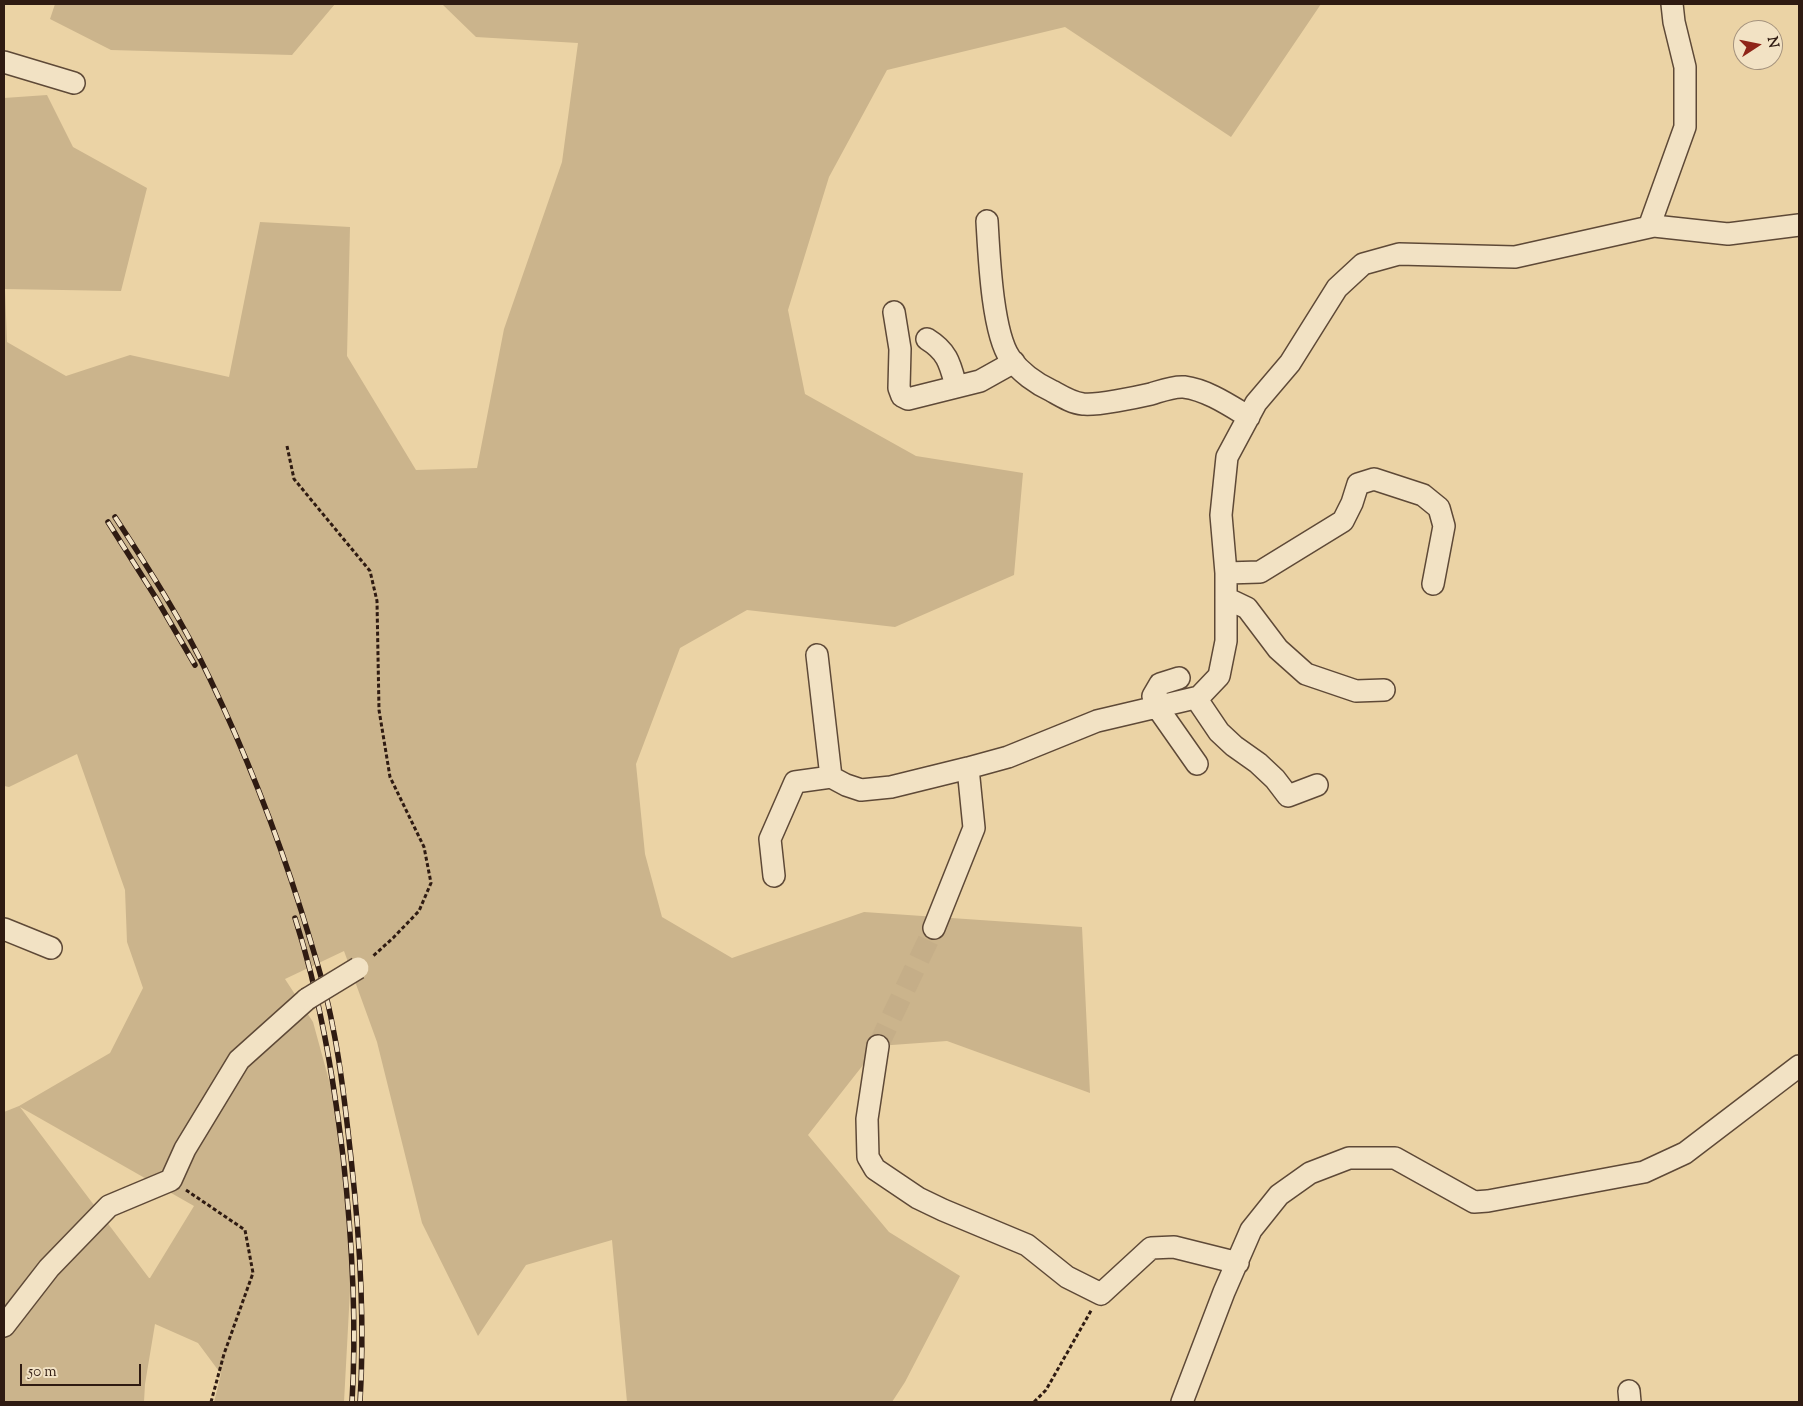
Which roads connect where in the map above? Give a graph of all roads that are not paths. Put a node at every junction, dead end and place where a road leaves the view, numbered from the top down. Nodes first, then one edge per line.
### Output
1 (1672, 4) edge
2 (4, 62) edge
3 (74, 83) dead end
4 (987, 221) dead end
5 (1799, 224) edge
6 (1649, 227) junction
7 (894, 312) dead end
8 (927, 340) dead end
9 (1014, 362) junction
10 (956, 386) junction
11 (1249, 417) junction
12 (1226, 573) junction
13 (1433, 584) dead end
14 (1226, 598) junction
15 (817, 655) dead end
16 (1179, 678) dead end
17 (1384, 690) dead end
18 (1196, 698) junction
19 (1157, 707) junction
20 (1197, 764) dead end
21 (968, 768) junction
22 (831, 778) junction
23 (1317, 785) dead end
24 (774, 876) dead end
25 (934, 928) tunnel mouth
26 (4, 929) edge
27 (51, 948) dead end
28 (358, 968) road end
29 (878, 1046) tunnel mouth
30 (1799, 1066) edge
31 (1238, 1264) junction
32 (4, 1326) edge
33 (1182, 1402) edge

1 - 6 street
2 - 3 street
4 - 9 street
5 - 6 street
6 - 11 street
7 - 10 street
8 - 10 street
9 - 10 street
9 - 11 street
11 - 12 street
12 - 13 street
12 - 14 street
14 - 17 street
14 - 18 street
15 - 22 street
16 - 19 street
18 - 19 street
18 - 23 street
19 - 20 street
19 - 21 street
21 - 22 street
21 - 25 street
22 - 24 street
26 - 27 street
28 - 32 street, bridge
29 - 31 street
30 - 31 street
31 - 33 street

